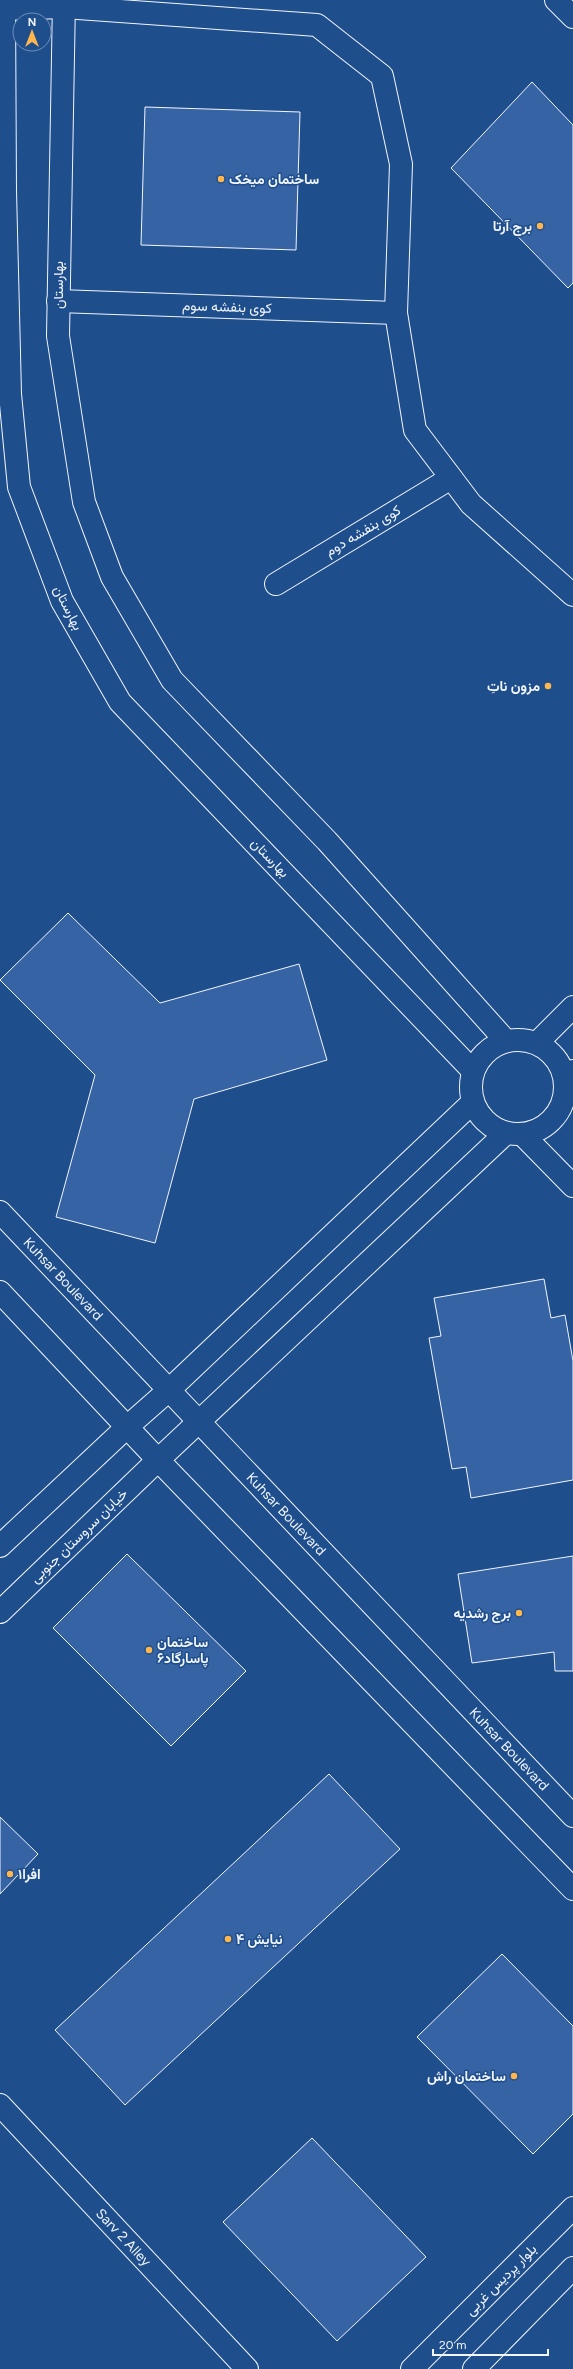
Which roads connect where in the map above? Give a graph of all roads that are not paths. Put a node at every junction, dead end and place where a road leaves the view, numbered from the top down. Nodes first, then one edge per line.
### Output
1 (556, 0) edge
2 (64, 4) edge
3 (2, 6) edge
4 (573, 17) edge
5 (58, 301) junction
6 (396, 312) junction
7 (451, 478) junction
8 (276, 584) dead end
9 (573, 595) edge
10 (573, 1007) edge
11 (506, 1041) junction
12 (537, 1043) junction
13 (473, 1071) junction
14 (569, 1087) edge
15 (473, 1102) junction
16 (514, 1133) junction
17 (573, 1186) edge
18 (0, 1212) edge
19 (0, 1292) edge
20 (170, 1390) junction
21 (198, 1422) junction
22 (127, 1427) junction
23 (158, 1460) junction
24 (0, 1546) edge
25 (0, 1612) edge
26 (573, 1816) edge
27 (573, 1888) edge
28 (0, 2105) edge
29 (573, 2208) edge
30 (573, 2268) edge
31 (247, 2369) edge
32 (412, 2369) edge
33 (474, 2369) edge

1 - 4 street
2 - 3 street
2 - 5 street, بهارستان
2 - 6 street
3 - 13 street, بهارستان
5 - 6 street, کوی بنفشه سوم
5 - 11 street, بهارستان
6 - 7 street
7 - 8 street, کوی بنفشه دوم
7 - 9 street
10 - 12 street
11 - 12 street
11 - 13 street
12 - 14 street
13 - 15 street
14 - 16 street
15 - 16 street
15 - 20 street
16 - 17 street
16 - 21 street, خیابان سروستان جنوبی
18 - 20 street, Kuhsar Boulevard
19 - 22 street
20 - 21 street, Kuhsar Boulevard
20 - 22 street
21 - 23 street, خیابان سروستان جنوبی
21 - 26 street, Kuhsar Boulevard
22 - 23 street
22 - 24 street
23 - 25 street, خیابان سروستان جنوبی
23 - 27 street
28 - 31 street, Sarv 2 Alley
29 - 32 street, بلوار پردیس غربی
30 - 33 street

